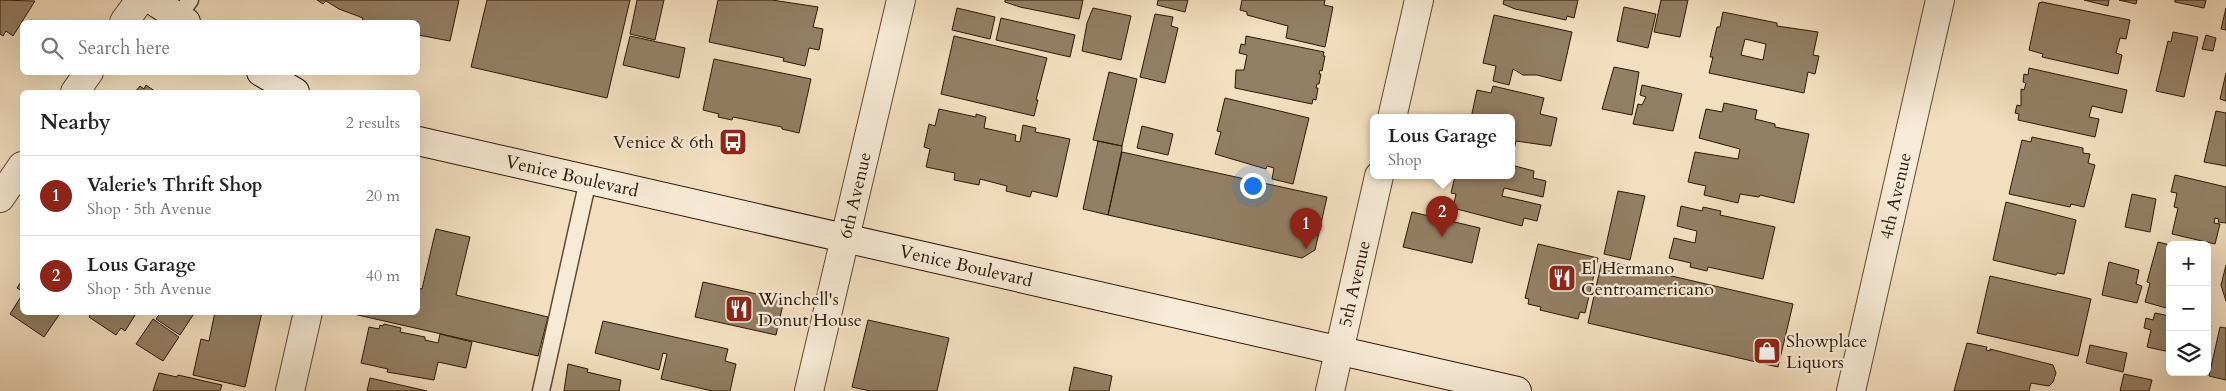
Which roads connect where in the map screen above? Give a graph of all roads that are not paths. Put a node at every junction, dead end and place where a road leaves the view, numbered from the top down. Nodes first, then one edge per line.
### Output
1 (140, 0) edge
2 (152, 0) edge
3 (901, 0) edge
4 (1419, 0) edge
5 (1940, 0) edge
6 (185, 13) edge
7 (125, 20) edge
8 (87, 75) edge
9 (266, 75) edge
10 (76, 90) edge
11 (292, 90) edge
12 (1393, 114) edge
13 (420, 141) edge
14 (20, 169) edge
15 (1378, 179) edge
16 (588, 180) junction
17 (0, 198) edge
18 (845, 239) junction
19 (307, 315) edge
20 (1339, 351) junction
21 (290, 391) edge
22 (541, 391) edge
23 (809, 391) edge
24 (1330, 391) edge
25 (1516, 391) edge
26 (1851, 391) edge

1 - 7 street
2 - 6 street
3 - 18 street, 6th Avenue
4 - 12 street
5 - 26 street, 4th Avenue
8 - 10 street
9 - 11 street
13 - 16 street, Venice Boulevard
14 - 17 street
15 - 20 street, 5th Avenue
16 - 18 street, Venice Boulevard
16 - 22 lane
18 - 20 street, Venice Boulevard
18 - 23 street, 6th Avenue
19 - 21 street
20 - 24 street, 5th Avenue
20 - 25 street, Venice Boulevard

